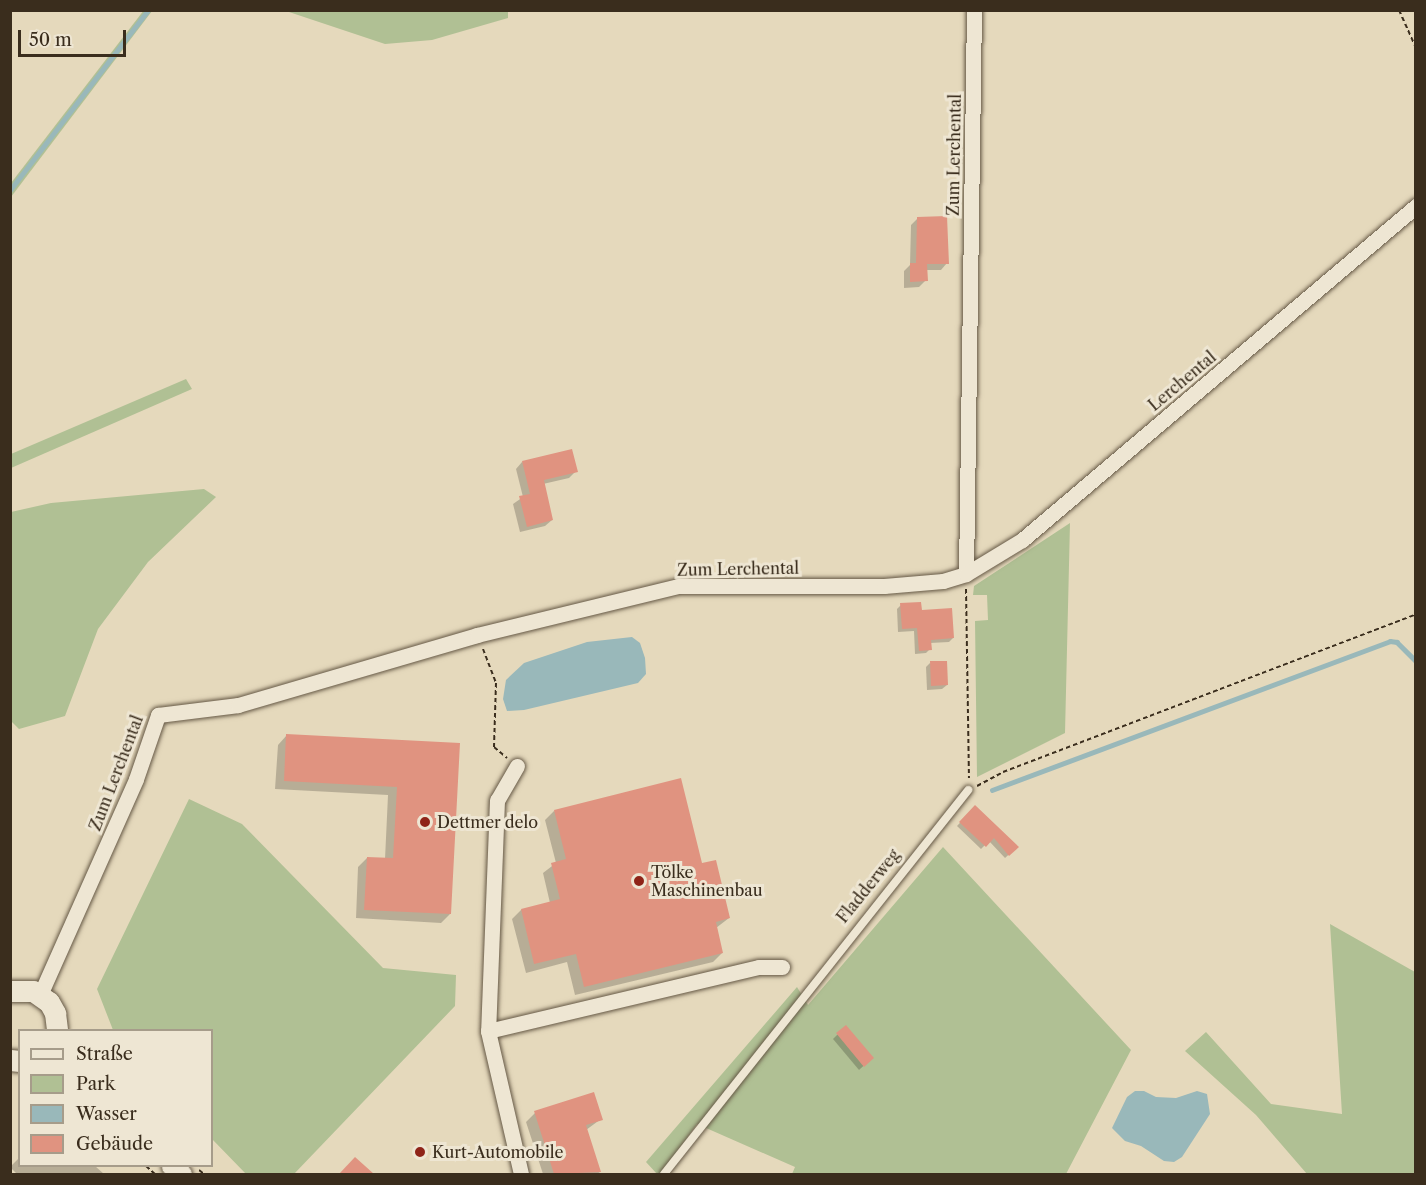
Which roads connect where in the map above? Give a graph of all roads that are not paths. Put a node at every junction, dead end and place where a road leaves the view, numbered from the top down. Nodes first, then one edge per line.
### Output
1 (974, 10) edge
2 (1416, 206) edge
3 (966, 574) junction
4 (517, 766) road end
5 (968, 790) road end
6 (782, 967) dead end
7 (10, 991) edge
8 (40, 994) junction
9 (57, 1029) edge
10 (488, 1030) junction
11 (521, 1174) edge
12 (664, 1174) edge

1 - 3 street, Zum Lerchental
2 - 3 street, Lerchental
3 - 8 street, Zum Lerchental
4 - 10 street
5 - 12 lane, Fladderweg
6 - 10 street
7 - 8 main road
8 - 9 main road
10 - 11 street

